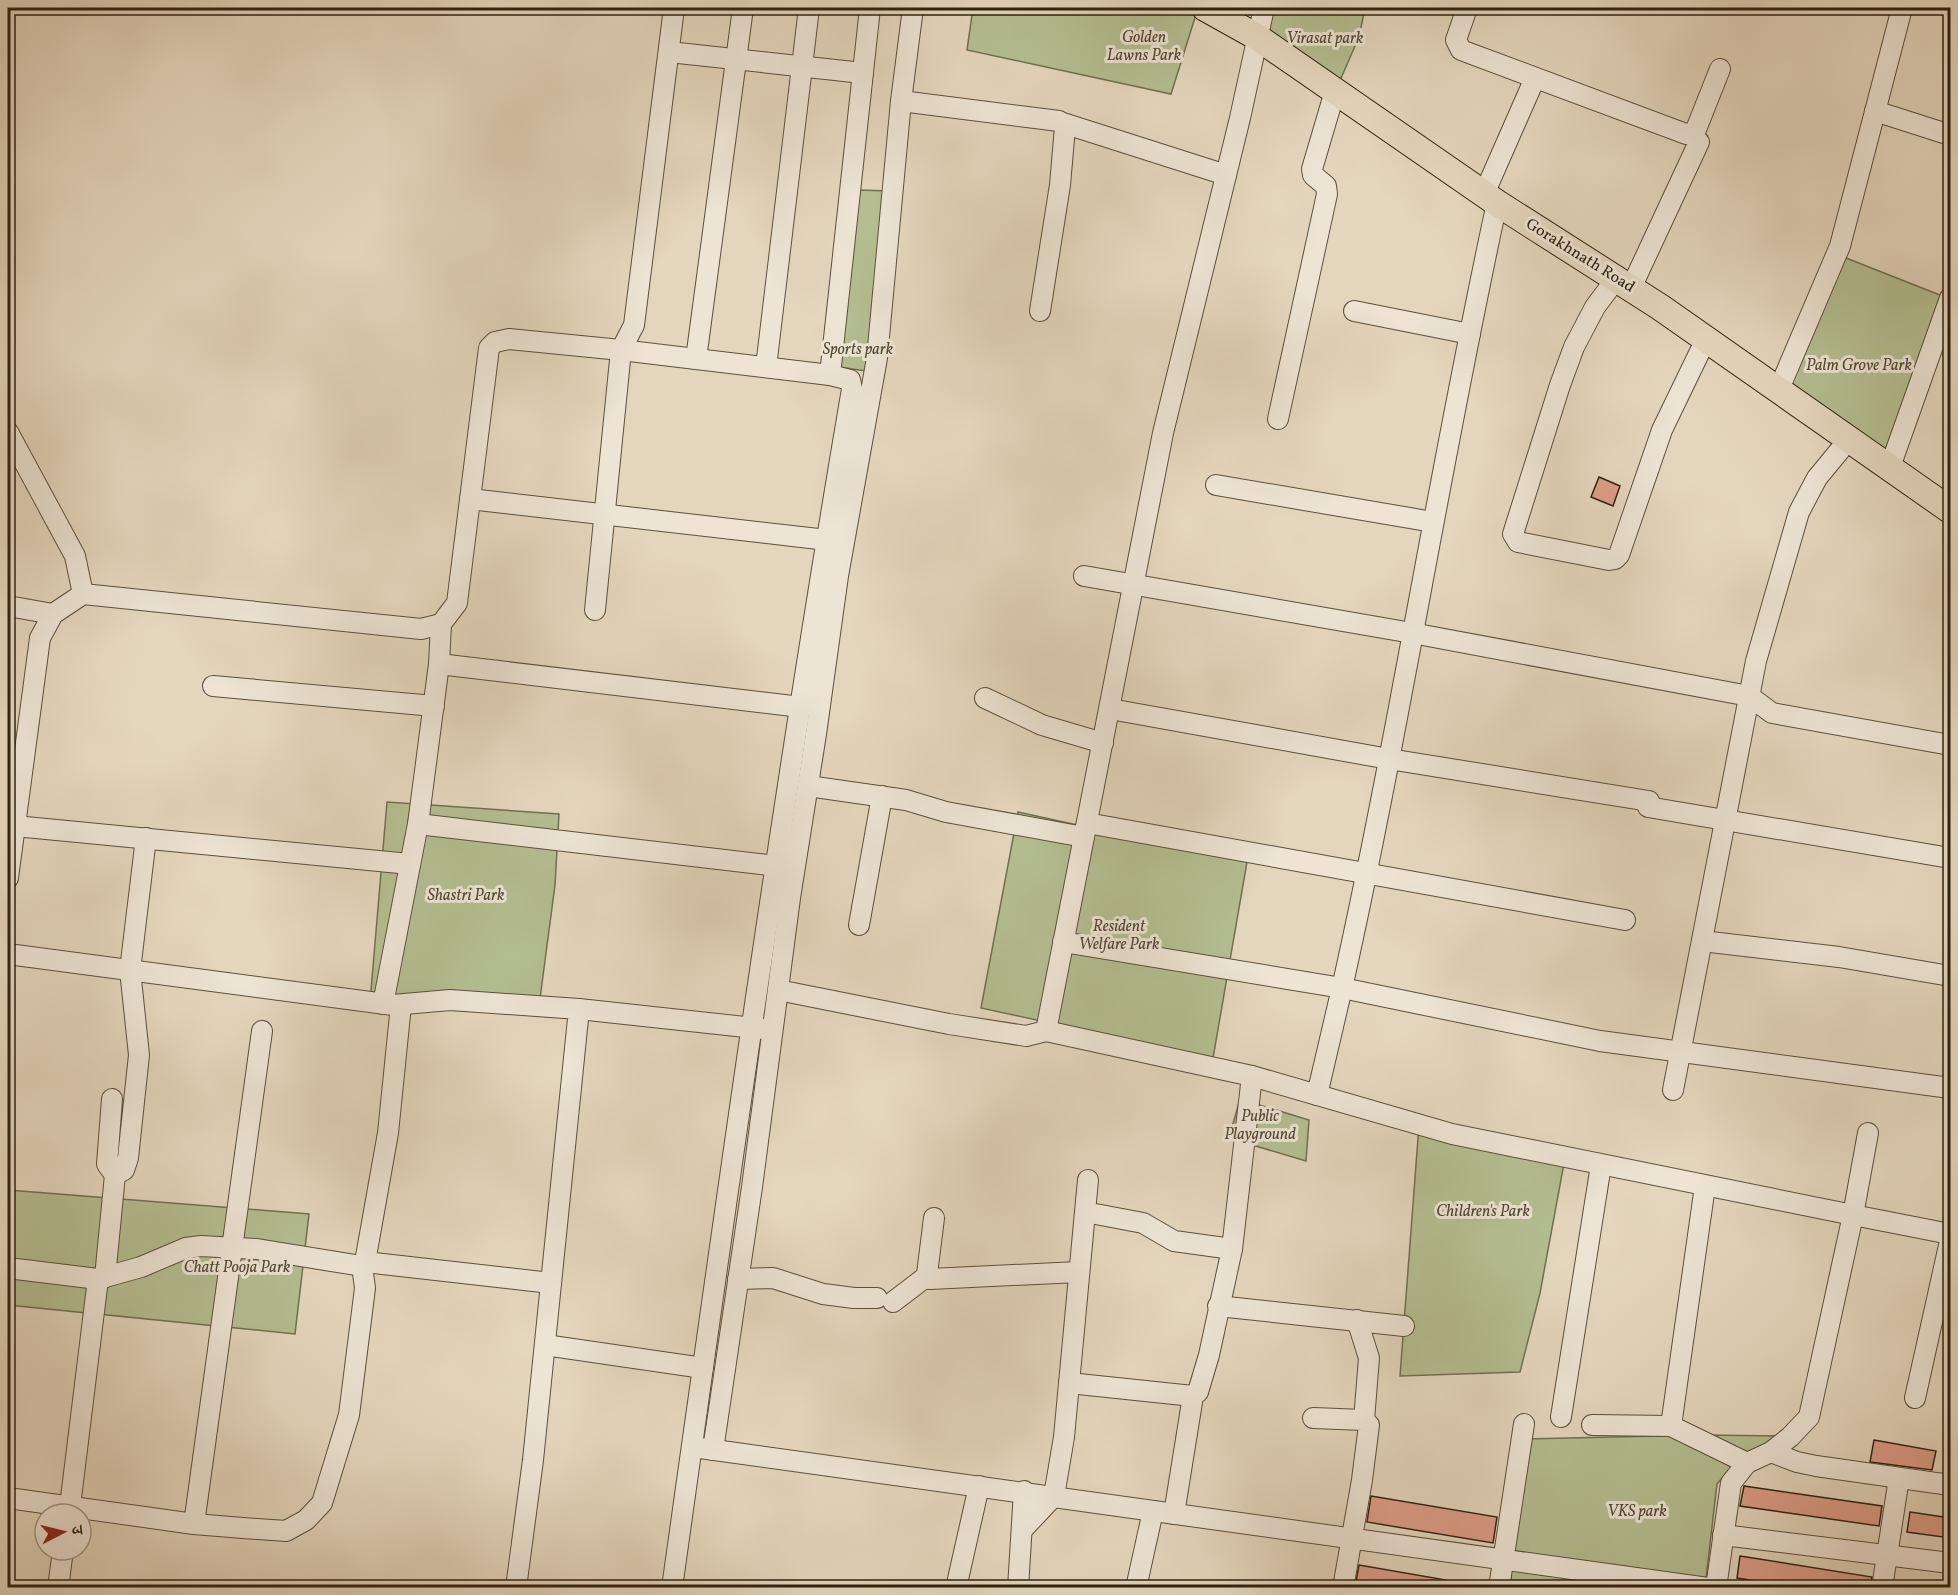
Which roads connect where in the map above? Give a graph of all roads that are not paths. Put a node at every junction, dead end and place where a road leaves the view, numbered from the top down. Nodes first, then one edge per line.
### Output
1 (674, 8) edge
2 (742, 8) edge
3 (809, 8) edge
4 (870, 8) edge
5 (913, 8) edge
6 (1205, 8) edge
7 (1264, 8) edge
8 (1467, 8) edge
9 (1896, 9) edge
10 (1257, 37) junction
11 (669, 52) junction
12 (736, 58) junction
13 (802, 65) junction
14 (1720, 69) dead end
15 (863, 73) junction
16 (1535, 78) junction
17 (1335, 91) junction
18 (901, 101) junction
19 (1875, 111) junction
20 (1063, 123) junction
21 (1950, 135) edge
22 (1699, 142) dead end
23 (1226, 175) junction
24 (1490, 199) junction
25 (1623, 284) junction
26 (1950, 298) edge
27 (1040, 311) dead end
28 (1354, 311) dead end
29 (1470, 334) junction
30 (1706, 339) junction
31 (621, 350) junction
32 (696, 359) junction
33 (766, 367) junction
34 (830, 375) junction
35 (1779, 389) junction
36 (1278, 419) dead end
37 (8, 432) edge
38 (1850, 438) junction
39 (1890, 467) junction
40 (1216, 484) dead end
41 (470, 499) junction
42 (1950, 510) edge
43 (605, 515) junction
44 (1433, 522) junction
45 (827, 540) junction
46 (1084, 576) dead end
47 (1134, 583) junction
48 (83, 594) junction
49 (8, 606) edge
50 (595, 610) dead end
51 (53, 614) junction
52 (441, 624) junction
53 (1412, 633) junction
54 (439, 664) junction
55 (213, 686) dead end
56 (1749, 696) junction
57 (985, 698) dead end
58 (434, 706) junction
59 (801, 707) junction
60 (1110, 709) junction
61 (1103, 743) junction
62 (1950, 745) edge
63 (16, 752) edge
64 (1389, 759) junction
65 (808, 786) junction
66 (882, 796) junction
67 (1725, 820) junction
68 (418, 824) junction
69 (15, 826) junction
70 (1086, 830) junction
71 (146, 838) junction
72 (1950, 858) edge
73 (410, 864) junction
74 (777, 866) junction
75 (1368, 872) junction
76 (8, 878) edge
77 (1625, 920) dead end
78 (858, 925) dead end
79 (1702, 941) junction
80 (1063, 942) junction
81 (8, 954) edge
82 (130, 970) junction
83 (1950, 976) edge
84 (1342, 988) junction
85 (778, 990) junction
86 (392, 1005) junction
87 (579, 1009) junction
88 (752, 1028) junction
89 (772, 1030) junction
90 (262, 1031) dead end
91 (1046, 1031) junction
92 (1680, 1053) junction
93 (1252, 1076) junction
94 (1950, 1088) edge
95 (1673, 1090) dead end
96 (1317, 1095) junction
97 (112, 1099) dead end
98 (1868, 1133) dead end
99 (1601, 1165) junction
100 (114, 1175) junction
101 (1088, 1180) dead end
102 (1706, 1186) junction
103 (1085, 1212) junction
104 (1853, 1215) junction
105 (934, 1218) dead end
106 (1950, 1234) edge
107 (1950, 1241) edge
108 (232, 1248) junction
109 (1232, 1249) junction
110 (363, 1264) junction
111 (8, 1268) edge
112 (1078, 1272) junction
113 (927, 1276) junction
114 (102, 1278) junction
115 (738, 1279) junction
116 (551, 1284) junction
117 (1218, 1306) junction
118 (1357, 1320) junction
119 (1404, 1326) dead end
120 (545, 1345) junction
121 (703, 1368) junction
122 (1069, 1383) junction
123 (1193, 1396) junction
124 (1915, 1398) dead end
125 (1561, 1417) dead end
126 (1313, 1418) dead end
127 (1364, 1420) junction
128 (1524, 1424) dead end
129 (1592, 1425) dead end
130 (1671, 1426) junction
131 (692, 1447) junction
132 (713, 1450) junction
133 (1771, 1452) junction
134 (1747, 1463) junction
135 (1899, 1478) junction
136 (979, 1485) junction
137 (1950, 1485) edge
138 (1024, 1491) junction
139 (1054, 1496) junction
140 (8, 1498) edge
141 (70, 1502) edge
142 (33, 1503) edge
143 (1153, 1511) junction
144 (93, 1513) edge
145 (1174, 1514) junction
146 (194, 1524) junction
147 (1022, 1530) junction
148 (1724, 1535) junction
149 (1351, 1539) junction
150 (1888, 1555) junction
151 (1503, 1560) junction
152 (61, 1562) edge
153 (1950, 1563) edge
154 (57, 1587) edge
155 (516, 1587) edge
156 (672, 1587) edge
157 (956, 1587) edge
158 (1018, 1587) edge
159 (1136, 1587) edge
160 (1343, 1587) edge
161 (1499, 1587) edge
162 (1708, 1587) edge
163 (1716, 1587) edge
164 (1882, 1587) edge

1 - 11 street
2 - 12 street
3 - 13 street
4 - 15 street
5 - 18 street
6 - 10 main road, Gorakhnath Road
7 - 10 street
8 - 16 street
9 - 19 street
10 - 17 main road, Gorakhnath Road
10 - 23 street
11 - 12 street
11 - 31 street
12 - 13 street
12 - 32 street
13 - 15 street
13 - 33 street
14 - 16 street
15 - 34 street
16 - 24 street
17 - 24 main road, Gorakhnath Road
17 - 36 street
18 - 20 street
18 - 65 street
19 - 21 street
19 - 35 street
20 - 23 street
20 - 27 street
22 - 25 street
23 - 47 street
24 - 25 main road, Gorakhnath Road
24 - 29 street
25 - 30 main road, Gorakhnath Road
25 - 30 street
26 - 39 street
28 - 29 street
29 - 44 street
30 - 35 main road, Gorakhnath Road
31 - 32 street
31 - 41 street
31 - 43 street
32 - 33 street
33 - 34 street
34 - 45 street
35 - 38 main road, Gorakhnath Road
37 - 48 street
38 - 39 main road, Gorakhnath Road
38 - 56 street
39 - 42 main road, Gorakhnath Road
40 - 44 street
41 - 43 street
41 - 52 street
43 - 45 street
43 - 50 street
44 - 53 street
45 - 59 street
46 - 47 street
47 - 53 street
47 - 60 street
48 - 51 street
48 - 52 street
49 - 51 street
51 - 63 street
52 - 54 street
53 - 56 street
53 - 64 street
54 - 58 street
54 - 59 street
55 - 58 street
56 - 62 street
56 - 67 street
57 - 61 street
58 - 68 street
59 - 74 street
60 - 61 street
60 - 64 street
61 - 70 street
63 - 69 street
64 - 67 street
64 - 75 street
65 - 66 street
65 - 85 street
66 - 70 street
66 - 78 street
67 - 72 street
67 - 79 street
68 - 73 street
68 - 74 street
69 - 71 street
69 - 76 street
70 - 75 street
70 - 80 street
71 - 73 street
71 - 82 street
73 - 86 street
74 - 88 street
75 - 77 street
75 - 84 street
79 - 83 street
79 - 92 street
80 - 84 street
80 - 91 street
81 - 82 street
82 - 86 street
82 - 100 street
84 - 92 street
84 - 96 street
85 - 89 street
85 - 91 street
86 - 87 street
86 - 110 street
87 - 88 street
87 - 116 street
88 - 89 street
88 - 121 street
89 - 115 street
90 - 108 street
91 - 93 street
92 - 94 street
92 - 95 street
93 - 96 street
93 - 109 street
96 - 99 street
97 - 100 street
98 - 104 street
99 - 102 street
99 - 125 street
100 - 114 street
101 - 103 street
102 - 104 street
102 - 130 street
103 - 109 street
103 - 112 street
104 - 106 street
104 - 133 street
105 - 113 street
107 - 124 street
108 - 110 street
108 - 114 street
108 - 146 street
109 - 117 street
110 - 116 street
110 - 146 street
111 - 114 street
112 - 113 street
112 - 122 street
113 - 115 street
114 - 141 street
115 - 132 street
116 - 120 street
117 - 118 street
117 - 123 street
118 - 119 street
118 - 127 street
120 - 121 street
120 - 155 street
121 - 131 street
122 - 123 street
122 - 139 street
123 - 145 street
126 - 127 street
127 - 149 street
128 - 151 street
129 - 130 street
130 - 134 street
131 - 132 street
131 - 156 street
132 - 136 street
133 - 134 street
133 - 135 street
134 - 148 street
135 - 137 street
135 - 150 street
136 - 138 street
136 - 157 street
138 - 139 street
138 - 147 street
139 - 143 street
139 - 147 street
140 - 142 street
143 - 145 street
143 - 159 street
144 - 146 street
145 - 149 street
147 - 158 street
148 - 150 street
148 - 163 street
149 - 151 street
149 - 160 street
150 - 153 street
150 - 164 street
151 - 161 street
151 - 162 street
152 - 154 street

